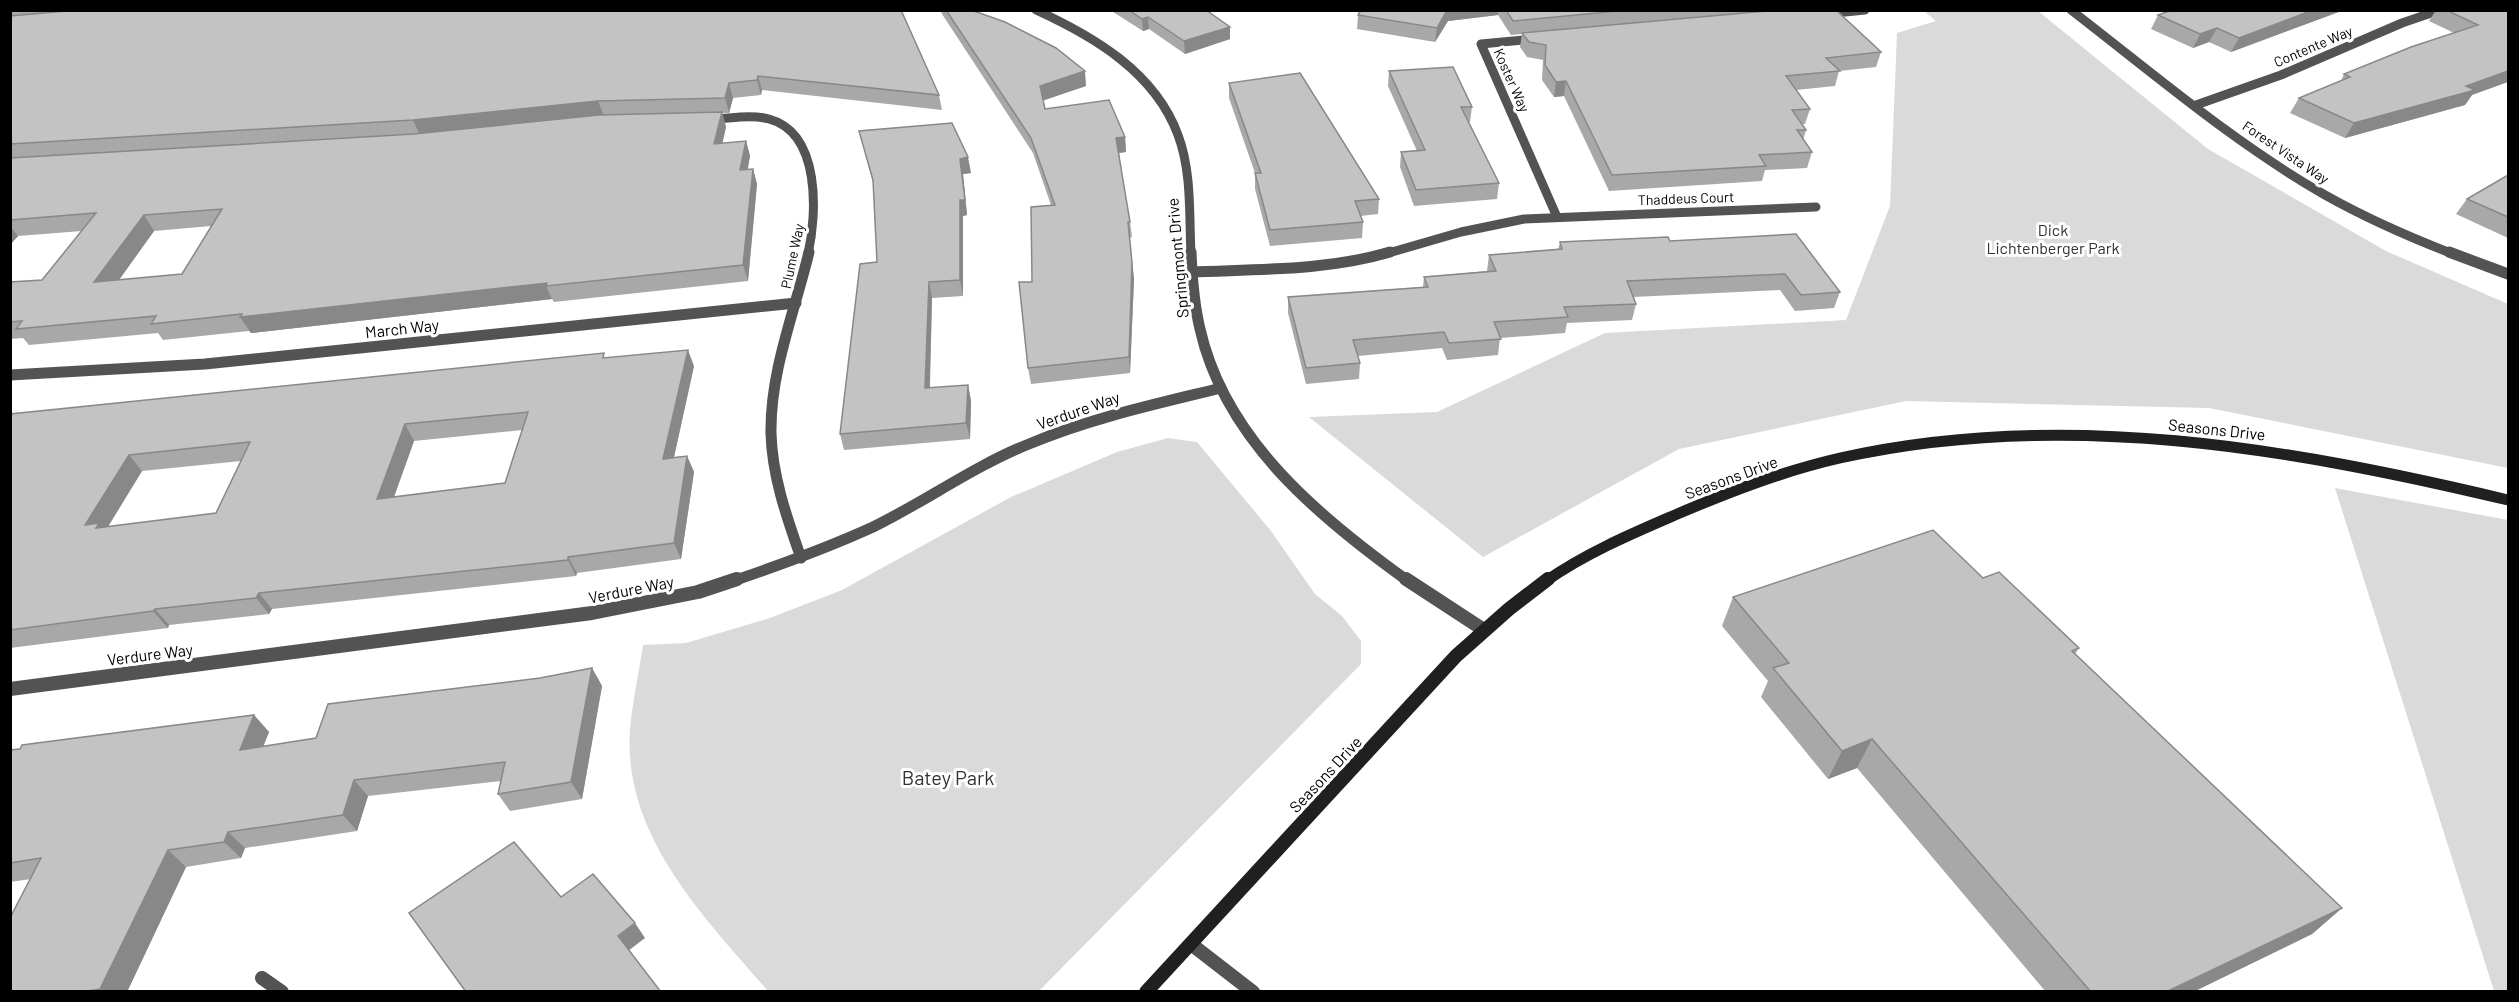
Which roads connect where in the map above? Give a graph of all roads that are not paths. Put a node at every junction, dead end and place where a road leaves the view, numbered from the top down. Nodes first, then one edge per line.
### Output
1 (1036, 10) edge
2 (1865, 10) edge
3 (2071, 10) edge
4 (2440, 10) edge
5 (1819, 15) edge
6 (1551, 38) edge
7 (2196, 105) junction
8 (694, 119) edge
9 (1816, 207) dead end
10 (1557, 217) junction
11 (1191, 272) junction
12 (2508, 274) edge
13 (796, 303) junction
14 (10, 375) edge
15 (1221, 388) junction
16 (2508, 500) edge
17 (801, 558) junction
18 (1484, 630) junction
19 (10, 689) edge
20 (1191, 944) junction
21 (262, 978) dead end
22 (282, 992) edge
23 (1146, 992) edge
24 (1253, 992) edge

1 - 11 street, Springmont Drive
2 - 5 street
3 - 7 street, Forest Vista Way
4 - 7 street, Contente Way
6 - 10 street, Koster Way
7 - 12 street, Forest Vista Way
8 - 13 street, Plume Way
9 - 10 street, Thaddeus Court
10 - 11 street
11 - 15 street, Springmont Drive
13 - 14 street, March Way
13 - 17 street, Plume Way
15 - 17 street, Verdure Way
15 - 18 street, Springmont Drive
16 - 18 street, Seasons Drive
17 - 19 street, Verdure Way
18 - 20 street, Seasons Drive
20 - 23 street, Seasons Drive
20 - 24 street
21 - 22 street

